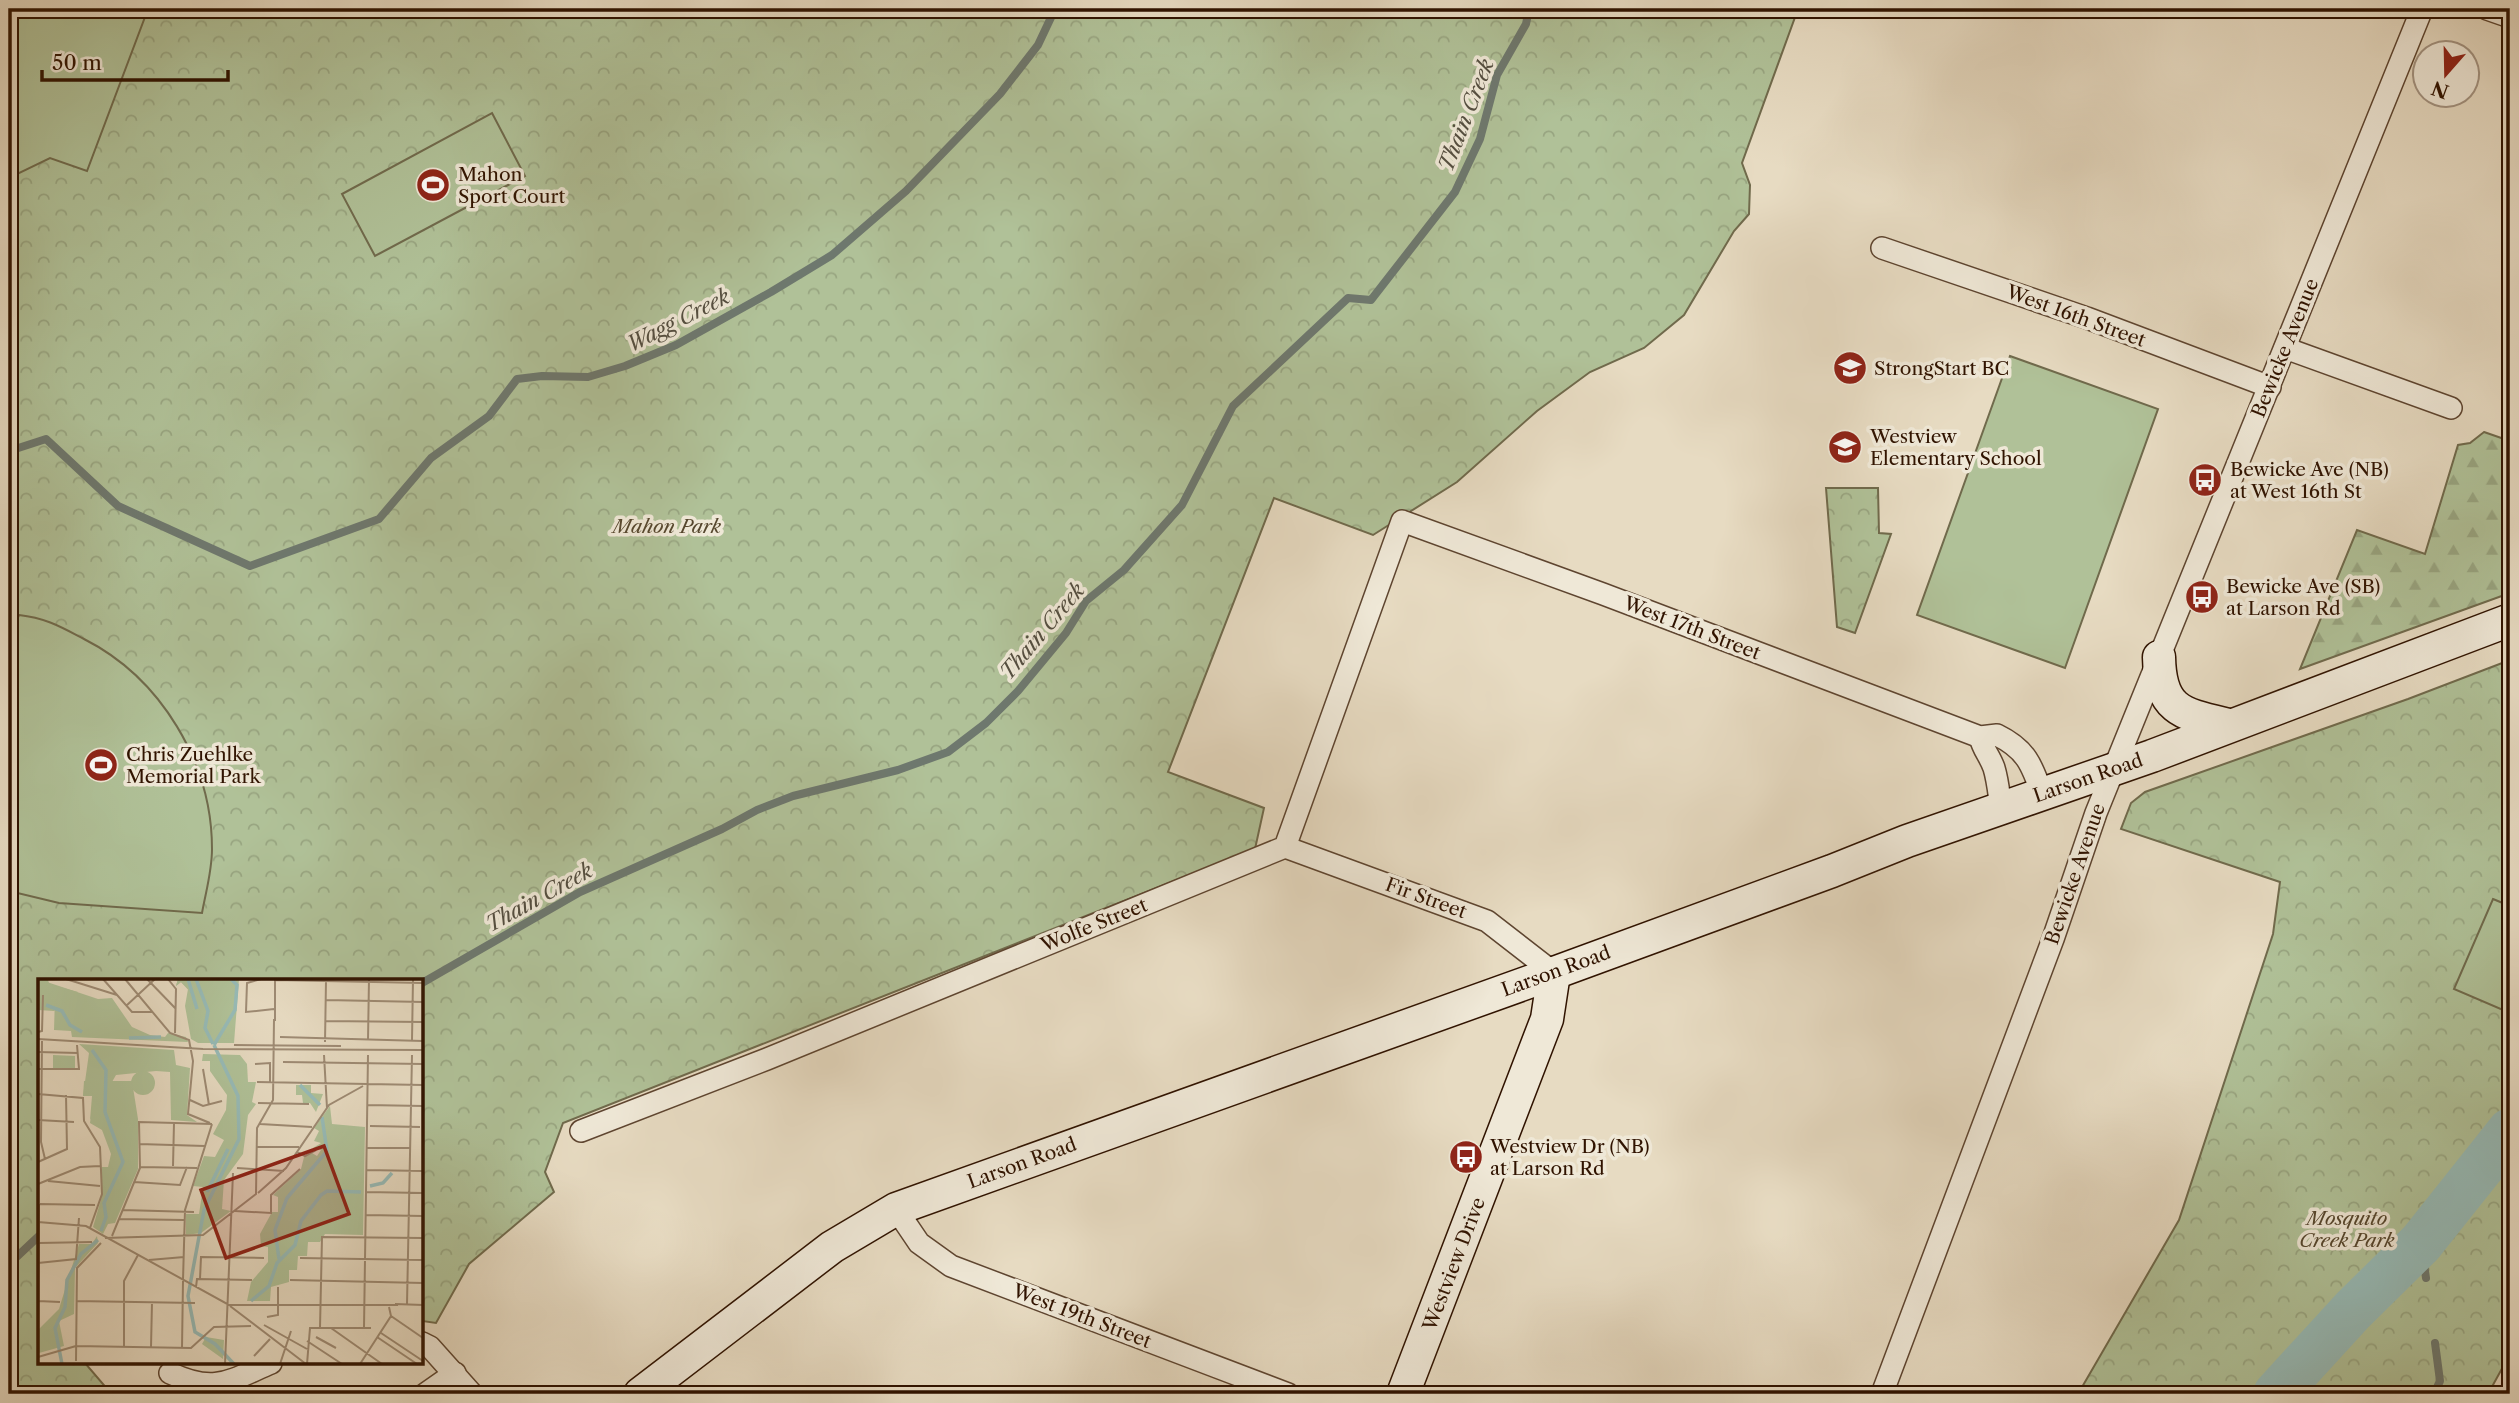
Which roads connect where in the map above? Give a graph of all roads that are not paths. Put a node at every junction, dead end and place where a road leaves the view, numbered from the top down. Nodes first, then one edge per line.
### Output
1 (2422, 9) edge
2 (2487, 9) edge
3 (2510, 17) edge
4 (1882, 248) dead end
5 (2285, 348) junction
6 (2270, 387) junction
7 (2451, 408) dead end
8 (2510, 620) edge
9 (2159, 657) junction
10 (2229, 725) junction
11 (1980, 737) junction
12 (2113, 770) junction
13 (2042, 794) junction
14 (2001, 808) junction
15 (1285, 847) junction
16 (1554, 973) junction
17 (581, 1131) dead end
18 (896, 1209) junction
19 (424, 1344) edge
20 (269, 1364) edge
21 (170, 1373) dead end
22 (455, 1373) junction
23 (425, 1394) edge
24 (472, 1394) edge
25 (640, 1394) edge
26 (1288, 1394) edge
27 (1404, 1394) edge
28 (1882, 1394) edge

1 - 5 street, Bewicke Avenue
2 - 3 street
4 - 6 street, West 16th Street
5 - 6 street, Bewicke Avenue
5 - 7 street
6 - 9 street, Bewicke Avenue
8 - 10 main road, Larson Road
9 - 10 main road
9 - 12 street, Bewicke Avenue
10 - 12 main road, Larson Road
11 - 13 street, West 17th Street
11 - 14 street
11 - 15 street, West 17th Street
12 - 13 main road, Larson Road
12 - 28 street, Bewicke Avenue
13 - 14 main road, Larson Road
14 - 16 main road, Larson Road
15 - 16 street, Fir Street
15 - 17 street, Wolfe Street
16 - 18 main road, Larson Road
16 - 27 main road, Westview Drive
18 - 25 main road, Larson Road
18 - 26 street, West 19th Street
19 - 22 street
20 - 21 street
22 - 23 street
22 - 24 street

